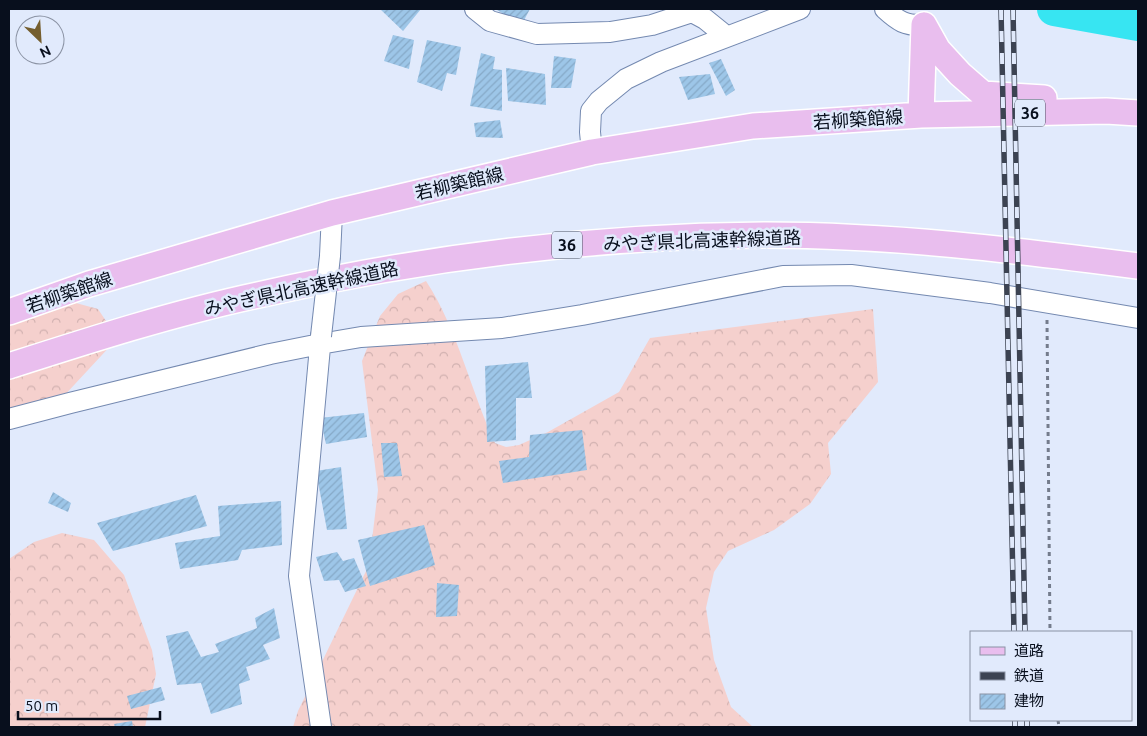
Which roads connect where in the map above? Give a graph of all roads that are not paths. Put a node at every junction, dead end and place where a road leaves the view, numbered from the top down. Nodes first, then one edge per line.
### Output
1 (475, 9) edge
2 (800, 9) edge
3 (885, 9) edge
4 (923, 15) edge
5 (726, 36) junction
6 (1106, 111) junction
7 (1138, 113) edge
8 (921, 115) junction
9 (592, 152) junction
10 (332, 213) junction
11 (1138, 266) edge
12 (9, 312) edge
13 (1138, 318) edge
14 (321, 340) junction
15 (9, 366) edge
16 (9, 420) edge
17 (320, 727) edge

1 - 5 street
2 - 5 street
3 - 4 street
4 - 6 main road
4 - 8 main road
5 - 9 street
6 - 7 main road, 36
6 - 8 main road, 36
8 - 9 main road, 若柳築館線
9 - 10 main road, 若柳築館線
10 - 12 main road, 若柳築館線
10 - 14 street, bridge
11 - 15 main road, みやぎ県北高速幹線道路 / 36
13 - 14 street
14 - 16 street
14 - 17 street

